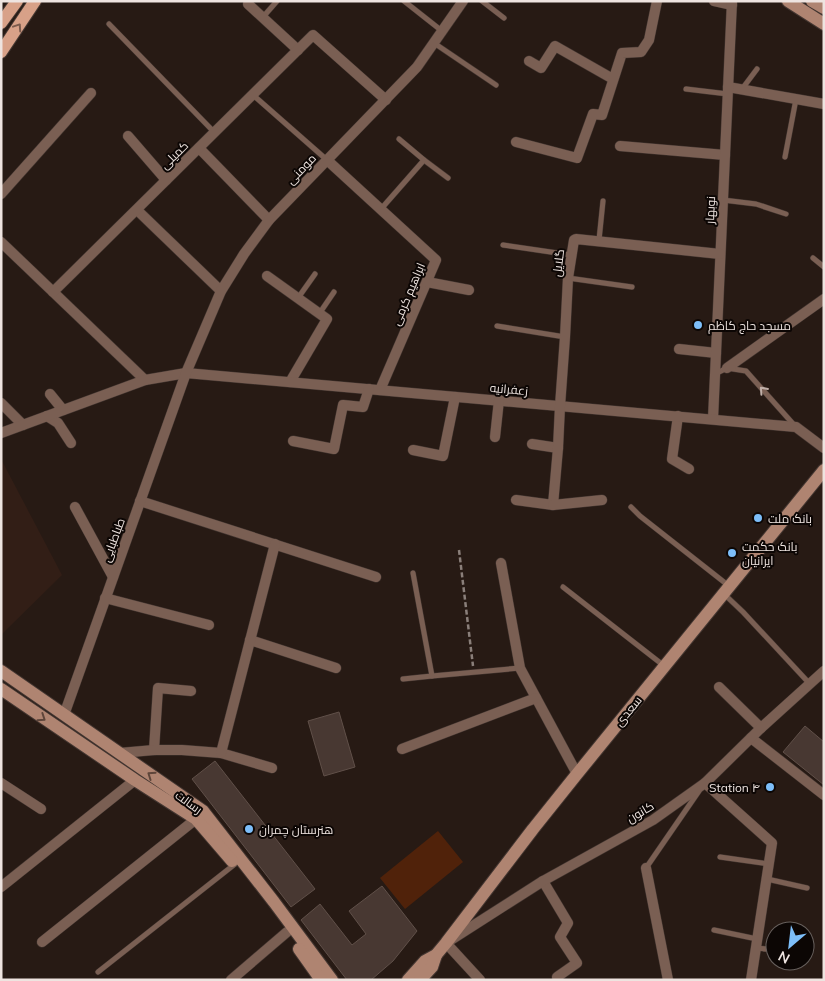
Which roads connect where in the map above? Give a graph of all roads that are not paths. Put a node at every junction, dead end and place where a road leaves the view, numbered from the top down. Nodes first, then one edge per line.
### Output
1 (17, 1) edge
2 (35, 1) edge
3 (277, 1) edge
4 (404, 1) edge
5 (463, 1) edge
6 (482, 1) edge
7 (657, 1) edge
8 (714, 1) edge
9 (788, 1) edge
10 (812, 1) edge
11 (732, 3) edge
12 (248, 4) dead end
13 (824, 8) edge
14 (262, 17) junction
15 (504, 18) dead end
16 (1, 23) edge
17 (109, 24) dead end
18 (824, 24) edge
19 (442, 31) junction
20 (434, 43) junction
21 (298, 50) junction
22 (1, 52) edge
23 (529, 61) dead end
24 (757, 69) dead end
25 (613, 79) junction
26 (496, 85) dead end
27 (686, 89) dead end
28 (742, 89) junction
29 (728, 91) junction
30 (91, 93) dead end
31 (252, 95) junction
32 (796, 99) junction
33 (386, 100) junction
34 (823, 102) edge
35 (215, 132) junction
36 (128, 136) dead end
37 (400, 140) dead end
38 (516, 142) dead end
39 (620, 146) dead end
40 (199, 148) junction
41 (725, 155) junction
42 (785, 157) dead end
43 (327, 160) junction
44 (424, 160) junction
45 (448, 178) dead end
46 (166, 180) junction
47 (1, 194) edge
48 (723, 200) junction
49 (603, 201) dead end
50 (381, 209) junction
51 (137, 210) junction
52 (786, 214) dead end
53 (269, 220) junction
54 (599, 240) junction
55 (1, 242) edge
56 (503, 245) dead end
57 (720, 254) junction
58 (571, 255) junction
59 (813, 258) dead end
60 (824, 267) edge
61 (315, 274) dead end
62 (267, 276) dead end
63 (568, 278) junction
64 (426, 282) junction
65 (632, 287) dead end
66 (468, 290) dead end
67 (221, 291) junction
68 (53, 292) junction
69 (334, 292) dead end
70 (298, 299) junction
71 (824, 299) edge
72 (319, 314) junction
73 (497, 326) dead end
74 (565, 338) junction
75 (679, 349) dead end
76 (716, 353) junction
77 (727, 368) junction
78 (186, 373) junction
79 (715, 374) junction
80 (145, 380) junction
81 (290, 382) junction
82 (374, 390) junction
83 (50, 394) dead end
84 (455, 397) junction
85 (499, 400) junction
86 (1, 403) edge
87 (560, 406) junction
88 (63, 410) junction
89 (46, 416) junction
90 (678, 416) junction
91 (713, 419) junction
92 (23, 425) junction
93 (796, 427) junction
94 (1, 433) edge
95 (495, 437) dead end
96 (293, 441) dead end
97 (71, 443) dead end
98 (532, 444) dead end
99 (558, 448) junction
100 (824, 448) edge
101 (412, 450) dead end
102 (689, 469) dead end
103 (824, 470) edge
104 (516, 500) dead end
105 (602, 500) dead end
106 (140, 501) junction
107 (553, 505) junction
108 (631, 506) dead end
109 (75, 507) dead end
110 (275, 544) junction
111 (500, 563) dead end
112 (413, 573) dead end
113 (376, 577) dead end
114 (113, 578) junction
115 (563, 587) dead end
116 (727, 590) junction
117 (106, 598) junction
118 (209, 626) dead end
119 (250, 640) junction
120 (664, 666) junction
121 (336, 668) dead end
122 (520, 668) junction
123 (824, 671) edge
124 (6, 674) edge
125 (432, 676) junction
126 (403, 679) dead end
127 (810, 683) junction
128 (719, 686) dead end
129 (2, 690) edge
130 (191, 691) dead end
131 (536, 698) junction
132 (64, 715) junction
133 (761, 728) junction
134 (751, 738) junction
135 (402, 749) dead end
136 (154, 750) junction
137 (120, 753) junction
138 (221, 753) junction
139 (272, 768) dead end
140 (577, 774) junction
141 (135, 780) junction
142 (705, 783) junction
143 (1, 784) edge
144 (824, 795) edge
145 (41, 809) dead end
146 (196, 819) junction
147 (720, 857) dead end
148 (234, 864) junction
149 (768, 864) junction
150 (646, 868) joint
151 (766, 879) junction
152 (543, 881) junction
153 (1, 887) edge
154 (807, 888) dead end
155 (714, 930) dead end
156 (286, 932) junction
157 (42, 942) dead end
158 (446, 943) junction
159 (756, 943) junction
160 (765, 946) edge
161 (436, 955) junction
162 (98, 972) dead end
163 (557, 977) dead end
164 (230, 980) edge
165 (321, 980) edge
166 (332, 980) edge
167 (408, 980) edge
168 (420, 980) edge
169 (480, 980) edge
170 (668, 980) edge
171 (751, 980) edge

1 - 16 main road
22 -> 2 main road
3 - 14 lane
4 - 19 lane
5 - 19 street, مومنی
6 - 15 lane
7 - 25 street
8 - 11 street
9 - 18 street
10 - 13 street
11 - 29 street, نوبهار
12 - 14 street
14 - 21 street
17 - 35 lane
19 - 20 street, مومنی
20 - 26 lane
20 - 33 street, مومنی
21 - 31 street, کمیلی
21 - 33 street, کمیلی
23 - 25 street
24 - 28 lane
25 - 38 street
27 - 29 lane
28 - 29 street
28 - 32 street
29 - 41 street, نوبهار
30 - 47 street
31 - 35 street, کمیلی
31 - 43 lane
32 - 34 street
32 - 42 lane
33 - 43 street, مومنی
35 - 40 street, کمیلی
36 - 46 street
37 - 44 lane
39 - 41 street
40 - 46 street, کمیلی
40 - 53 street
41 - 48 street, نوبهار
43 - 50 street, ابراهیم کرمی
43 - 53 street, مومنی
44 - 45 lane
44 - 50 lane
46 - 51 street, کمیلی
48 - 52 lane
48 - 57 street, نوبهار
49 - 54 lane
50 - 64 street, ابراهیم کرمی
51 - 67 street
51 - 68 street, کمیلی
53 - 67 street, مومنی
54 - 57 street, گلایل
54 - 58 street, گلایل
55 - 68 street
56 - 58 lane
57 - 76 street, نوبهار
58 - 63 street, گلایل
59 - 60 lane
61 - 70 lane
62 - 70 street
63 - 65 lane
63 - 74 street, گلایل
64 - 66 street
64 - 82 street, ابراهیم کرمی
67 - 78 street, مومنی
68 - 80 street
69 - 72 lane
70 - 72 street
71 - 77 street
72 - 81 street
73 - 74 lane
74 - 87 street, گلایل
75 - 76 street
76 - 79 street, نوبهار
77 - 79 lane
93 -> 77 lane
78 - 80 street, زعفرانیه
78 - 81 street, زعفرانیه
78 - 106 street, طباطبایی
79 - 91 street, نوبهار
80 - 88 street, زعفرانیه
81 - 82 street, زعفرانیه
82 - 84 street, زعفرانیه
82 - 96 street, ابراهیم کرمی
83 - 88 street
84 - 85 street, زعفرانیه
84 - 101 street
85 - 87 street, زعفرانیه
85 - 95 street
86 - 92 street
87 - 90 street, زعفرانیه
87 - 99 street, گلایل
88 - 89 street, زعفرانیه
89 - 92 street, زعفرانیه
89 - 97 street
90 - 91 street, زعفرانیه
90 - 102 street
91 - 93 street, زعفرانیه
92 - 94 street, زعفرانیه
93 - 100 street
98 - 99 street
99 - 107 street, گلایل
103 - 116 street, سعدی
104 - 107 street
105 - 107 street
106 - 110 street
106 - 114 street, طباطبایی
108 - 116 lane
109 - 114 street
110 - 113 street
110 - 119 street
111 - 122 street
112 - 125 lane
114 - 117 street, طباطبایی
115 - 120 lane
116 - 120 street, سعدی
116 - 127 lane
117 - 118 street
117 - 132 street, طباطبایی
119 - 121 street
119 - 138 street
120 - 140 street, سعدی
122 - 125 lane
122 - 131 street
123 - 127 street, کانون
124 - 129 street
124 - 132 street, رسالت
125 - 126 lane
127 - 133 street, کانون
128 - 133 street
129 -> 141 street, رسالت
130 - 136 street
131 - 135 street
131 - 140 street
132 - 137 street, رسالت
133 - 134 street, کانون
134 - 142 street, کانون
134 - 144 street
136 - 137 street
136 - 138 street
166 -> 137 street, رسالت
138 - 139 street
140 - 158 street, سعدی
141 - 146 street, رسالت
141 - 153 street
142 - 149 street
142 - 150 lane
142 - 152 street, کانون
143 - 145 street
146 - 148 street, رسالت
146 - 157 street
147 - 149 lane
148 - 156 street, رسالت
148 - 162 lane
149 - 151 street
150 - 170 street
151 - 154 lane
151 - 159 street
152 - 158 street, کانون
152 - 163 street
155 - 159 lane
156 - 164 street
156 - 165 street, رسالت
158 - 161 street, سعدی
158 - 169 street
159 - 160 lane
159 - 171 street
161 - 167 street, سعدی
161 - 168 street, سعدی

